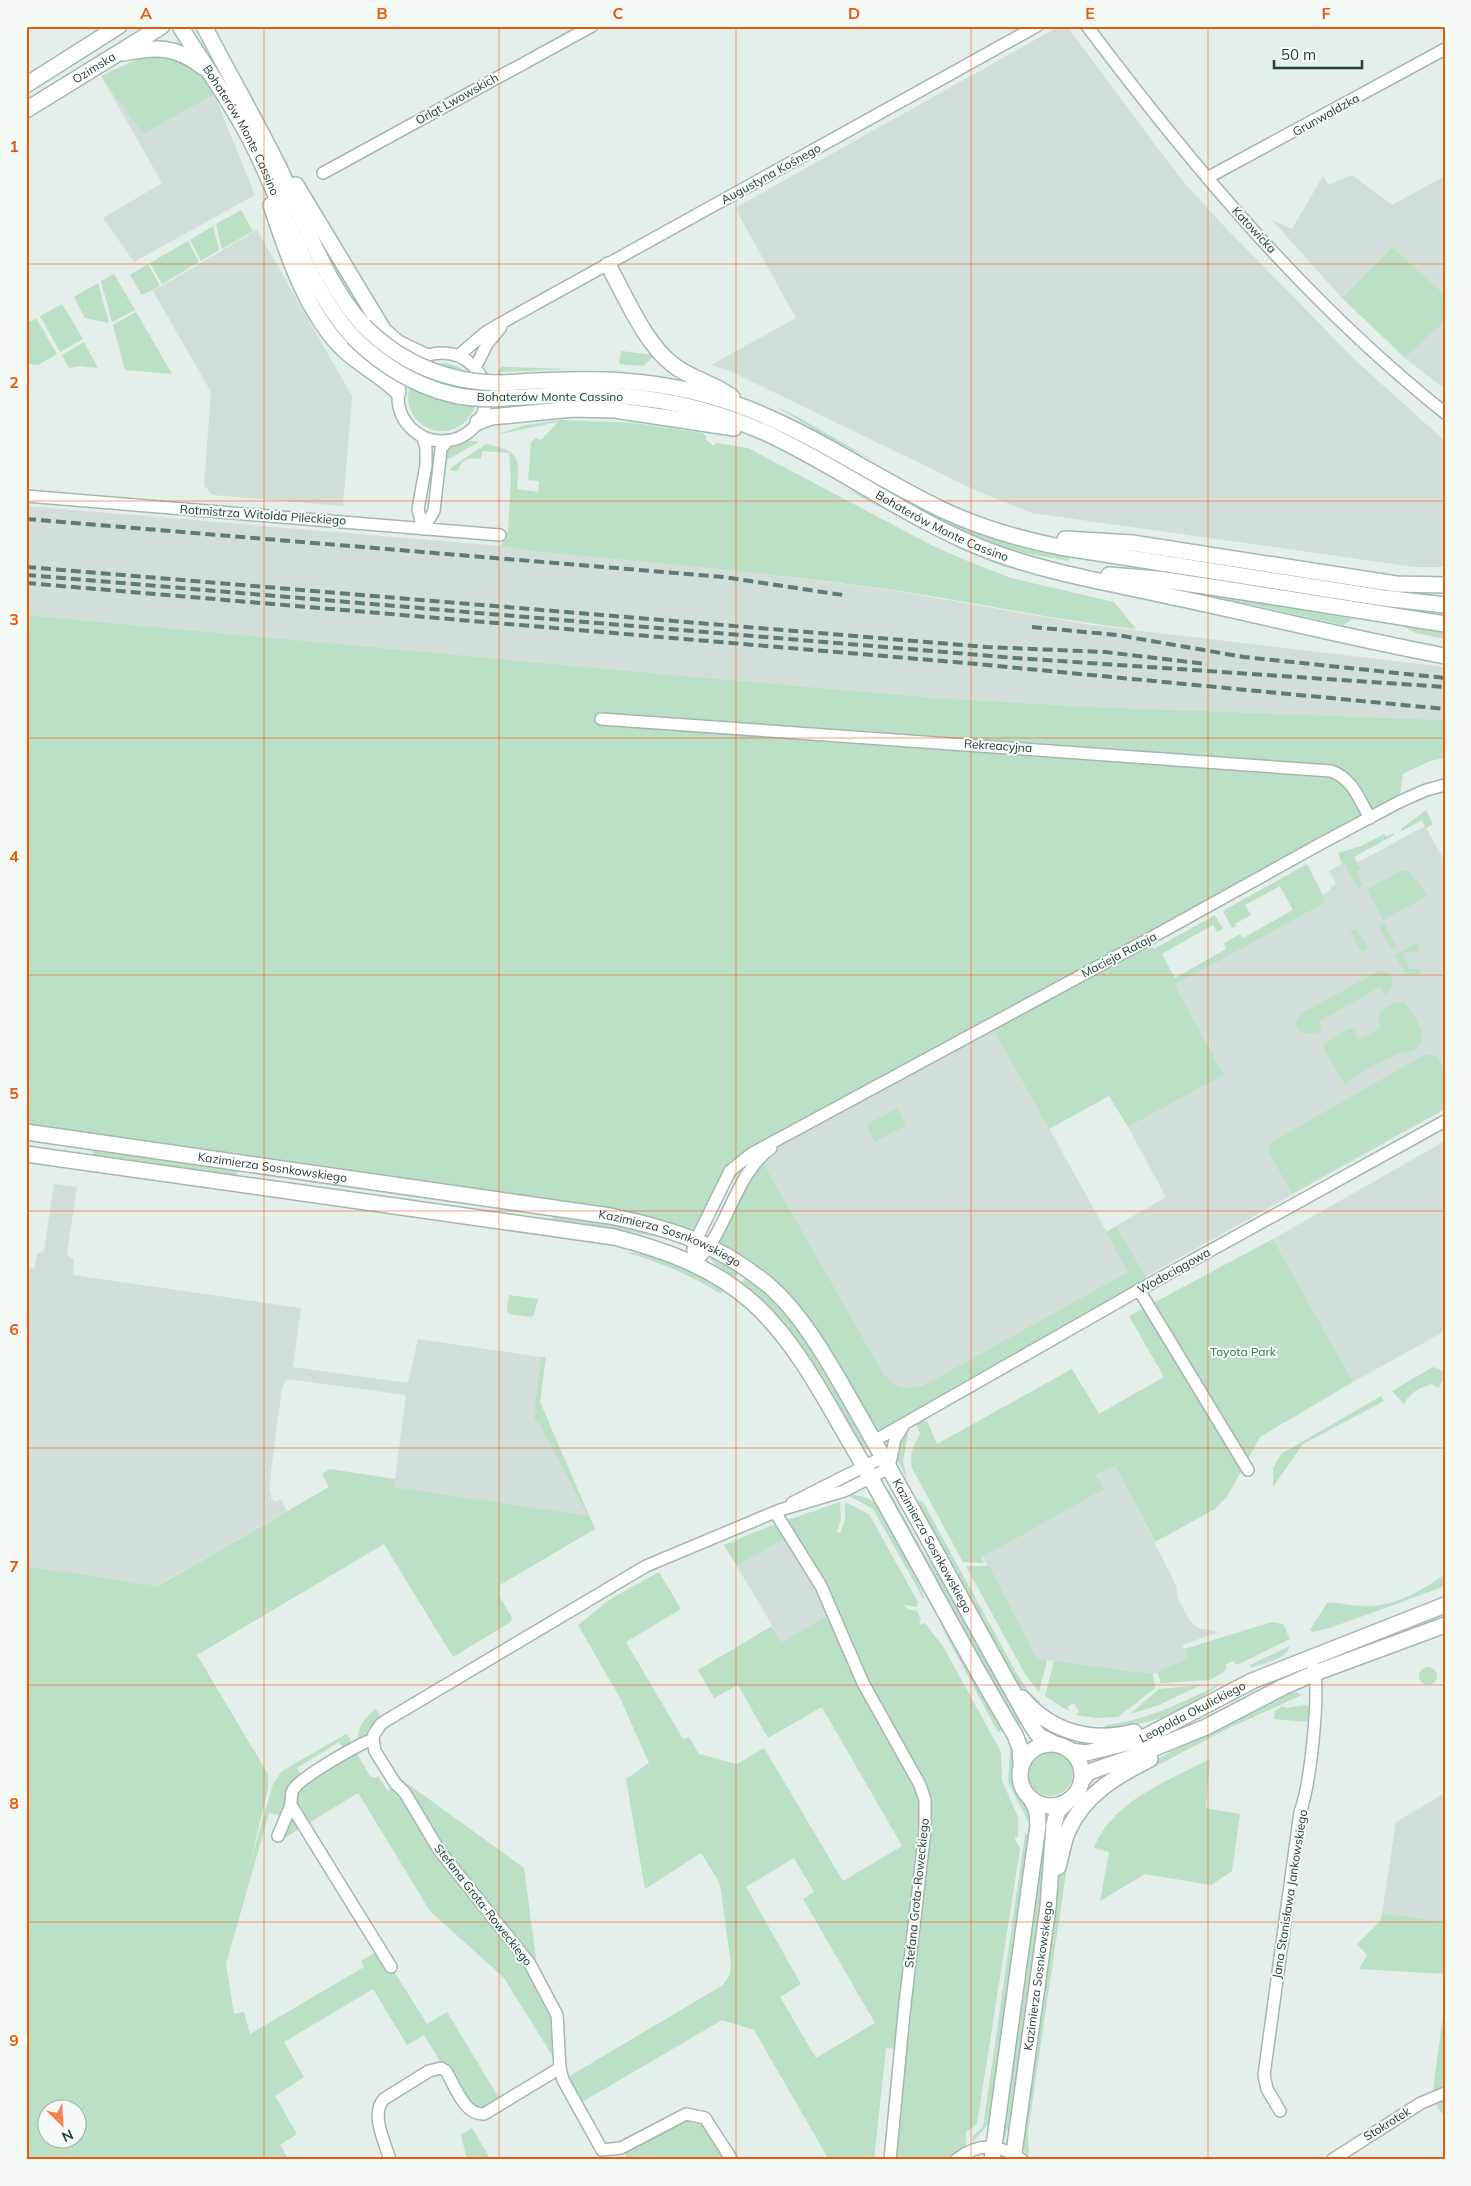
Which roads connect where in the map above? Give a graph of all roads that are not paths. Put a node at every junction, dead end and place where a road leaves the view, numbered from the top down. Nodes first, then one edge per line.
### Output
1 (162, 26) edge
2 (180, 26) edge
3 (204, 26) edge
4 (592, 26) edge
5 (1037, 26) edge
6 (1087, 26) edge
7 (114, 28) edge
8 (1445, 49) edge
9 (115, 55) junction
10 (210, 72) junction
11 (26, 85) edge
12 (26, 110) edge
13 (265, 154) junction
14 (323, 173) dead end
15 (1207, 178) junction
16 (608, 265) junction
17 (505, 321) junction
18 (425, 356) junction
19 (458, 356) junction
20 (475, 368) junction
21 (398, 392) junction
22 (745, 407) junction
23 (1445, 413) edge
24 (478, 422) junction
25 (766, 433) junction
26 (423, 438) junction
27 (447, 441) junction
28 (26, 496) edge
29 (423, 529) junction
30 (500, 535) dead end
31 (1019, 538) junction
32 (1083, 577) junction
33 (1445, 585) edge
34 (1445, 605) edge
35 (1445, 624) edge
36 (1445, 656) edge
37 (601, 719) dead end
38 (1445, 785) edge
39 (1370, 818) junction
40 (1445, 1121) edge
41 (795, 1131) junction
42 (26, 1132) edge
43 (26, 1154) edge
44 (703, 1242) junction
45 (694, 1264) junction
46 (1139, 1290) junction
47 (905, 1423) junction
48 (874, 1441) junction
49 (886, 1462) junction
50 (1248, 1470) dead end
51 (868, 1472) junction
52 (778, 1511) junction
53 (1445, 1605) edge
54 (1445, 1625) edge
55 (1310, 1657) junction
56 (1003, 1672) junction
57 (1316, 1673) junction
58 (1176, 1719) junction
59 (1206, 1727) junction
60 (373, 1740) junction
61 (1053, 1743) junction
62 (1071, 1751) junction
63 (1021, 1764) junction
64 (1082, 1780) junction
65 (1031, 1799) junction
66 (1069, 1800) junction
67 (291, 1805) junction
68 (278, 1836) dead end
69 (1048, 1907) junction
70 (391, 1967) dead end
71 (560, 2068) junction
72 (1445, 2093) edge
73 (1280, 2111) dead end
74 (993, 2153) edge
75 (1017, 2158) edge
76 (390, 2160) edge
77 (732, 2160) edge
78 (890, 2160) edge
79 (956, 2160) edge
80 (1332, 2160) edge

1 - 9 main road, Ozimska
2 - 10 main road, Bohaterów Monte Cassino
3 - 13 main road, Bohaterów Monte Cassino
4 - 14 street, Orląt Lwowskich
5 - 16 street, Augustyna Kośnego
6 - 15 street, Katowicka
7 - 11 main road, Ozimska
8 - 15 street, Grunwaldzka
9 - 10 main road
9 - 12 main road, Ozimska
10 - 13 main road, Bohaterów Monte Cassino
13 - 18 main road
13 - 21 main road
13 - 22 main road, Bohaterów Monte Cassino, bridge
13 - 25 main road, Bohaterów Monte Cassino, bridge
15 - 23 street, Katowicka
16 - 17 street, Augustyna Kośnego
16 - 22 main road
17 - 19 street, Augustyna Kośnego
17 - 20 street, Augustyna Kośnego
18 - 19 street
18 - 21 street
19 - 20 street
20 - 24 street
21 - 26 street
22 - 31 main road, Bohaterów Monte Cassino
24 - 25 main road
24 - 27 street
25 - 32 main road, Bohaterów Monte Cassino
26 - 27 street
26 - 29 street
27 - 29 street
28 - 29 street, Rotmistrza Witolda Pileckiego
29 - 30 street, Rotmistrza Witolda Pileckiego
31 - 33 main road
31 - 34 main road
32 - 35 main road
32 - 36 main road
37 - 39 street, Rekreacyjna
38 - 39 street, Macieja Rataja
39 - 41 street, Macieja Rataja
40 - 46 street, Wodociągowa
41 - 44 street, Macieja Rataja
41 - 44 street, Macieja Rataja
42 - 44 main road, Kazimierza Sosnkowskiego
43 - 45 main road, Kazimierza Sosnkowskiego
44 - 45 street, Macieja Rataja
44 - 48 main road, Kazimierza Sosnkowskiego
45 - 51 main road, Kazimierza Sosnkowskiego
46 - 47 street, Wodociągowa
46 - 50 street
47 - 48 street, Wodociągowa
47 - 49 street
48 - 49 main road, Kazimierza Sosnkowskiego
49 - 51 street
49 - 56 main road, Kazimierza Sosnkowskiego
51 - 52 street
51 - 63 main road, Kazimierza Sosnkowskiego
52 - 60 street
52 - 78 street, Stefana Grota-Roweckiego
53 - 55 main road, Leopolda Okulickiego
54 - 57 main road, Leopolda Okulickiego
55 - 57 street
55 - 58 main road, Leopolda Okulickiego
56 - 58 main road
56 - 61 main road, Kazimierza Sosnkowskiego
57 - 59 main road, Leopolda Okulickiego
57 - 73 street, Jana Stanisława Jankowskiego
58 - 62 main road, Leopolda Okulickiego
59 - 64 main road, Leopolda Okulickiego
59 - 69 main road
60 - 67 street
60 - 71 street, Stefana Grota-Roweckiego
61 - 62 main road
61 - 63 main road
62 - 64 main road
63 - 65 main road
64 - 66 main road
65 - 66 main road
65 - 74 main road, Kazimierza Sosnkowskiego
66 - 69 main road, Kazimierza Sosnkowskiego
67 - 68 street
67 - 70 street
69 - 75 main road, Kazimierza Sosnkowskiego
71 - 76 street
71 - 77 street, Stefana Grota-Roweckiego
72 - 80 street, Stokrotek
74 - 75 street, Kazimierza Sosnkowskiego
74 - 79 street

